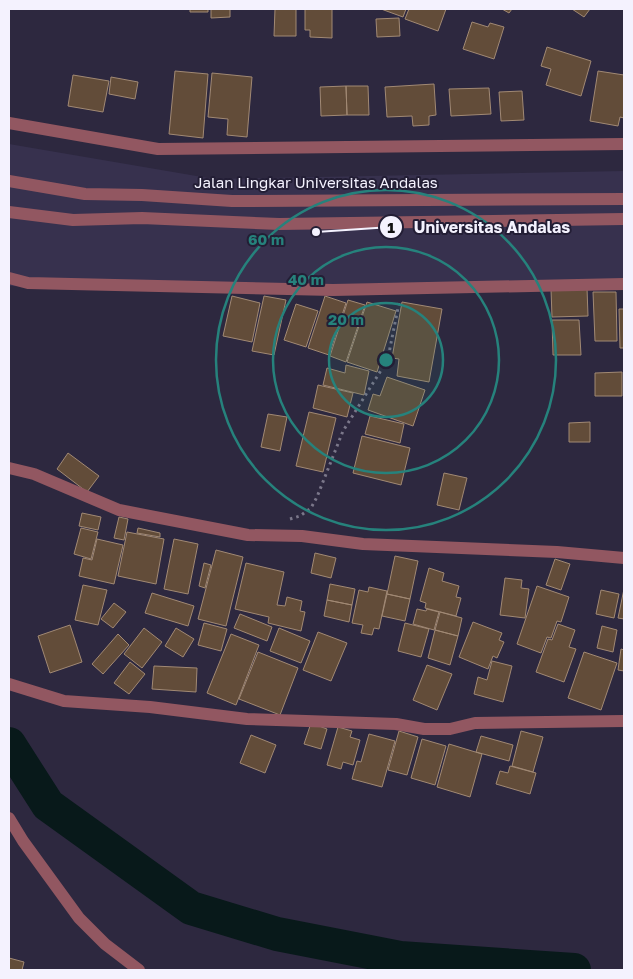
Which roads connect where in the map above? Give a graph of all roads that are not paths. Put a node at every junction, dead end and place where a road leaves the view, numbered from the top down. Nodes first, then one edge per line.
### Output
1 (9, 123) edge
2 (624, 144) edge
3 (9, 182) edge
4 (624, 199) edge
5 (9, 212) edge
6 (624, 220) edge
7 (9, 278) edge
8 (624, 284) edge
9 (9, 468) edge
10 (624, 558) edge
11 (9, 684) edge
12 (624, 721) edge
13 (9, 818) edge
14 (139, 970) edge

1 - 2 street
3 - 4 street, Jalan Lingkar Universitas Andalas
5 - 6 street
7 - 8 street
9 - 10 street
11 - 12 street
13 - 14 street

